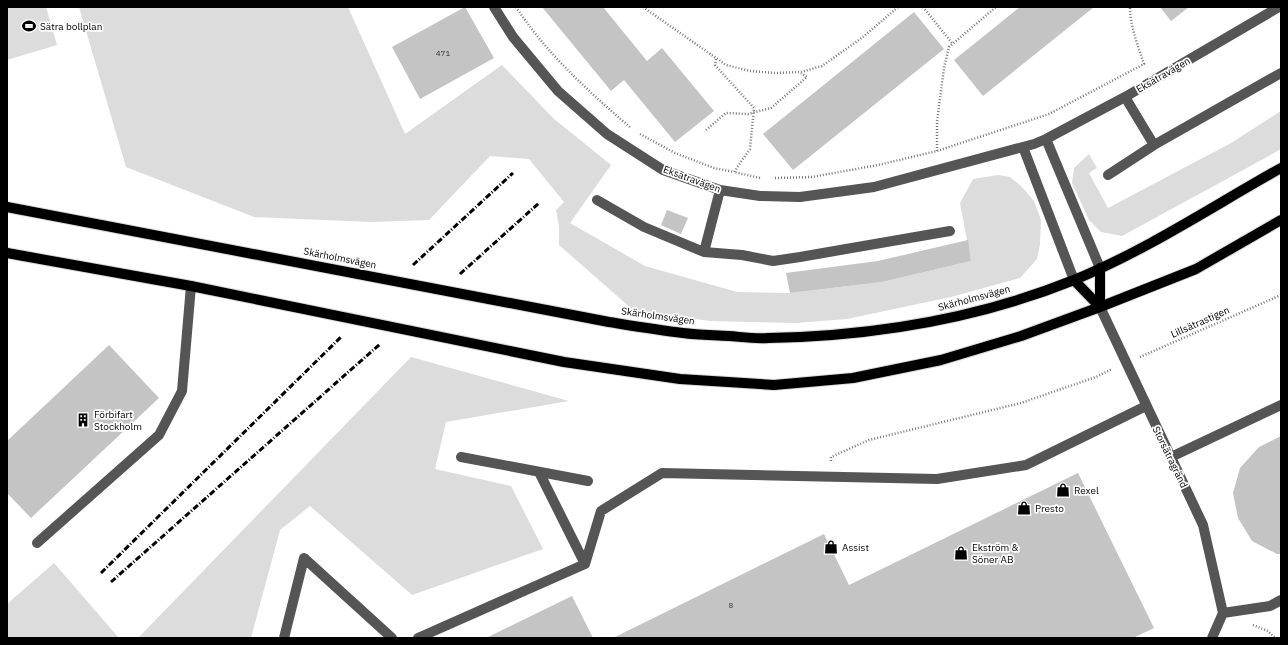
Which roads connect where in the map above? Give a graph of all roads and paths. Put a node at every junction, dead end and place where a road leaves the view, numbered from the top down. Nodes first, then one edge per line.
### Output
1 (494, 7) edge
2 (516, 7) edge
3 (643, 7) edge
4 (898, 7) edge
5 (923, 7) edge
6 (996, 7) edge
7 (1130, 7) edge
8 (1279, 7) edge
9 (952, 43) junction
10 (716, 59) junction
11 (801, 72) junction
12 (1281, 72) edge
13 (1126, 97) junction
14 (754, 113) junction
15 (706, 130) dead end
16 (1046, 139) junction
17 (1154, 145) junction
18 (1023, 147) junction
19 (937, 151) junction
20 (1281, 168) edge
21 (734, 172) junction
22 (1108, 175) dead end
23 (772, 178) dead end
24 (764, 179) dead end
25 (720, 190) junction
26 (597, 200) dead end
27 (7, 207) edge
28 (1281, 220) edge
29 (950, 230) dead end
30 (704, 252) junction
31 (7, 253) edge
32 (1100, 268) junction
33 (1074, 280) junction
34 (191, 286) junction
35 (1281, 295) edge
36 (1100, 308) junction
37 (1126, 363) junction
38 (1281, 405) edge
39 (1146, 406) junction
40 (461, 457) dead end
41 (1171, 457) junction
42 (539, 472) junction
43 (831, 478) junction
44 (588, 481) dead end
45 (37, 543) dead end
46 (585, 564) junction
47 (1281, 600) edge
48 (1223, 612) junction
49 (284, 638) edge
50 (392, 638) edge
51 (418, 638) edge
52 (1212, 638) edge

1 - 25 street, Eksätravägen
2 - 21 path
3 - 10 path
4 - 11 path
5 - 9 path
6 - 9 path
7 - 19 path
8 - 13 street, Eksätravägen
9 - 19 path
10 - 11 path
10 - 14 path
11 - 14 path
12 - 17 street
13 - 16 street, Eksätravägen
13 - 17 street
14 - 15 path
14 - 21 path
16 - 18 street, Eksätravägen
16 - 32 street
17 - 22 street
18 - 25 street, Eksätravägen
18 - 33 street
19 - 23 path
20 - 32 main road, Skärholmsvägen
21 - 24 path
25 - 30 street
26 - 30 street
27 - 33 main road, Skärholmsvägen
28 - 36 main road
29 - 30 street
31 - 34 main road
32 - 33 main road, Skärholmsvägen
32 - 36 main road
33 - 36 main road
34 - 36 main road
34 - 45 street
35 - 37 path, Lillsätrastigen
36 - 37 street, Storsätragränd
37 - 39 street, Storsätragränd
37 - 43 path, Lillsätrastigen
38 - 41 street
39 - 41 street, Storsätragränd
39 - 43 street
40 - 42 street
41 - 48 street, Storsätragränd
42 - 44 street
42 - 46 street
43 - 46 street
46 - 51 street
47 - 48 street
48 - 52 street
49 - 50 street

